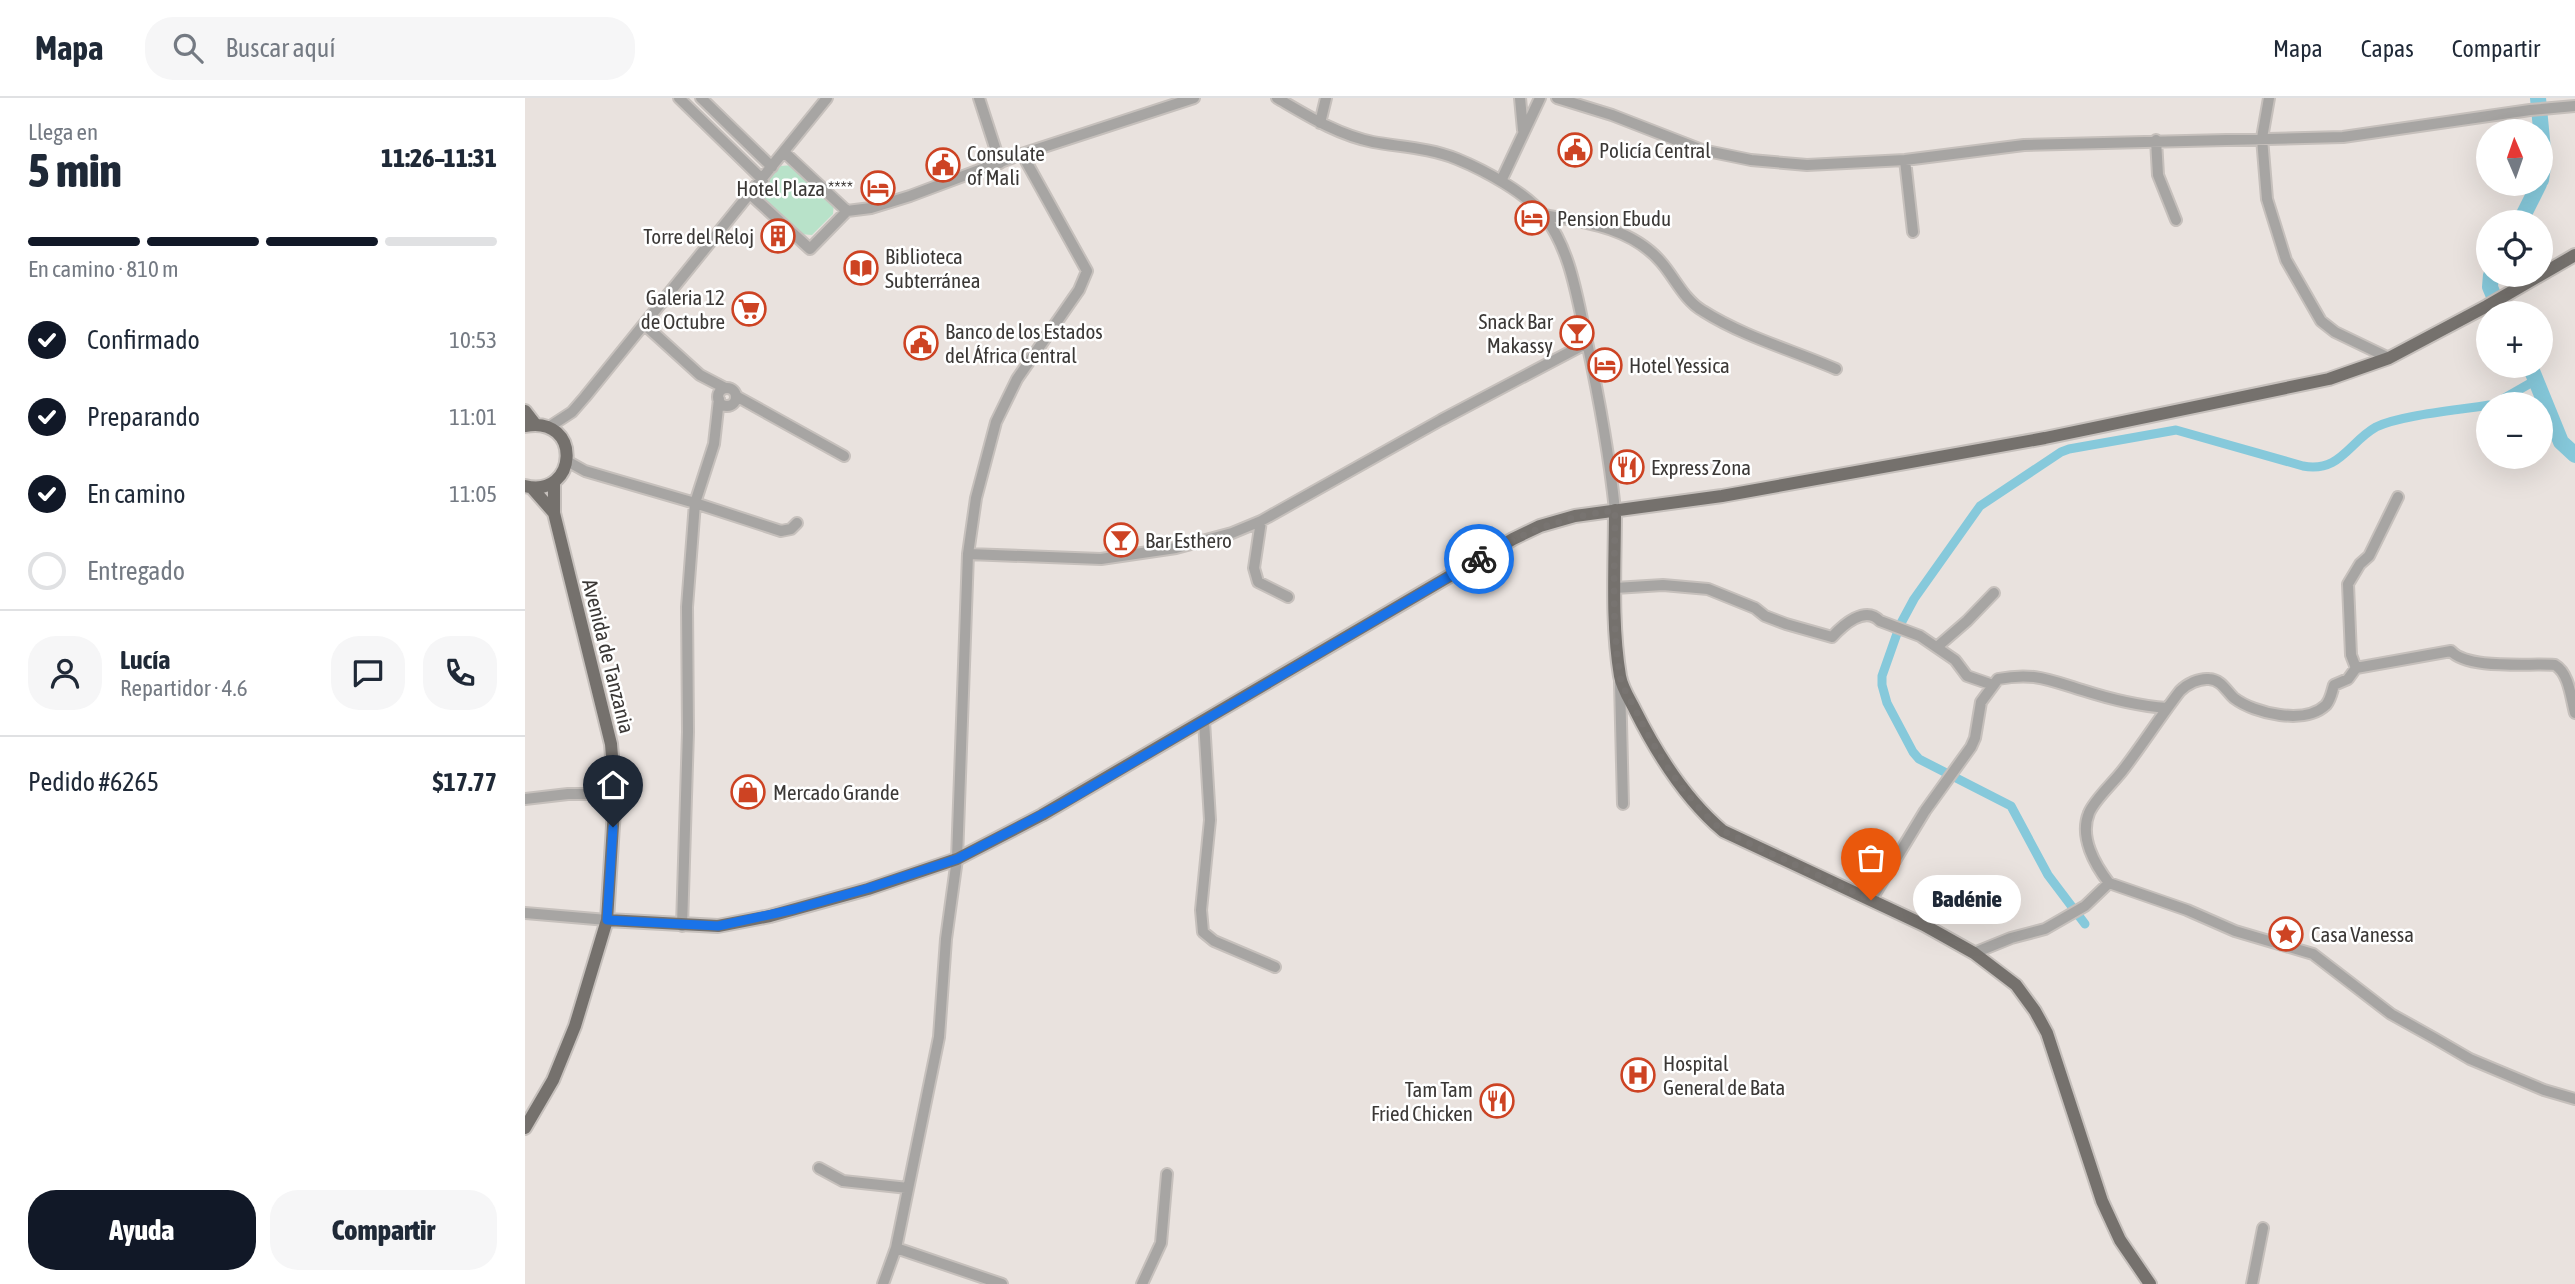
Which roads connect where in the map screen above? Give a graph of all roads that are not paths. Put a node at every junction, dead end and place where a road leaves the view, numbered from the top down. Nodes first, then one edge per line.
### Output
1 (679, 98) edge
2 (701, 98) edge
3 (979, 98) edge
4 (1194, 98) edge
5 (1277, 98) edge
6 (1333, 98) edge
7 (1520, 98) edge
8 (1540, 98) edge
9 (1556, 98) edge
10 (2269, 98) edge
11 (824, 99) edge
12 (1325, 103) edge
13 (2575, 106) edge
14 (1320, 123) junction
15 (1523, 133) junction
16 (2262, 138) junction
17 (2155, 140) junction
18 (784, 152) junction
19 (1022, 154) junction
20 (1905, 159) junction
21 (1000, 163) junction
22 (772, 167) junction
23 (763, 180) junction
24 (1501, 181) junction
25 (750, 194) junction
26 (847, 211) junction
27 (1544, 215) junction
28 (2176, 220) dead end
29 (1913, 232) dead end
30 (2575, 255) edge
31 (645, 325) junction
32 (1587, 342) junction
33 (2389, 358) junction
34 (1836, 369) dead end
35 (721, 395) junction
36 (733, 400) junction
37 (525, 411) edge
38 (572, 412) junction
39 (718, 420) junction
40 (530, 425) edge
41 (549, 427) junction
42 (561, 437) junction
43 (844, 456) dead end
44 (561, 472) junction
45 (529, 487) edge
46 (2398, 497) dead end
47 (695, 503) junction
48 (1615, 510) junction
49 (554, 513) junction
50 (1261, 521) junction
51 (797, 523) dead end
52 (968, 554) junction
53 (1615, 588) junction
54 (1994, 593) dead end
55 (1288, 597) dead end
56 (1937, 647) junction
57 (2356, 668) junction
58 (1620, 679) junction
59 (1993, 685) junction
60 (2167, 708) junction
61 (2575, 713) edge
62 (1204, 721) junction
63 (615, 794) junction
64 (525, 799) edge
65 (1623, 804) dead end
66 (957, 859) junction
67 (2109, 883) junction
68 (1871, 900) junction
69 (525, 912) edge
70 (607, 920) junction
71 (682, 926) junction
72 (1974, 953) junction
73 (1275, 967) dead end
74 (2575, 1099) edge
75 (525, 1128) edge
76 (819, 1168) dead end
77 (1167, 1174) dead end
78 (908, 1188) junction
79 (2263, 1228) dead end
80 (895, 1248) junction
81 (883, 1284) edge
82 (1002, 1284) edge
83 (1142, 1284) edge
84 (2150, 1284) edge
85 (2252, 1284) edge

1 - 23 street
2 - 22 street
3 - 21 street
4 - 19 street
5 - 14 street
6 - 12 street
7 - 15 street
8 - 15 street
9 - 20 street
10 - 16 street
11 - 18 street
12 - 14 street
13 - 16 street
14 - 24 street
15 - 24 street
16 - 17 street
16 - 33 street
17 - 20 street
17 - 28 street
18 - 22 street
18 - 26 street
19 - 21 street
19 - 52 street
20 - 29 street
21 - 26 street
22 - 23 street
23 - 25 street
24 - 27 street
25 - 26 street
25 - 31 street
27 - 32 street
27 - 34 street
30 - 33 main road
31 - 35 street
31 - 38 street
32 - 48 street
32 - 50 street
33 - 48 main road
35 - 36 street
35 - 36 street
35 - 39 street
36 - 39 street
36 - 43 street
37 - 40 main road
38 - 41 street
38 - 42 street
39 - 47 street
40 - 41 main road
41 - 42 main road
42 - 44 main road, Avenida de Tanzania
44 - 45 main road
44 - 47 street
44 - 49 main road, Avenida de Tanzania
45 - 49 main road, Avenida de Tanzania
46 - 57 street
47 - 51 street
47 - 71 street
48 - 53 main road
48 - 62 main road
49 - 63 main road, Avenida de Tanzania
50 - 52 street
50 - 55 street
52 - 66 street
53 - 56 street
53 - 58 main road
54 - 56 street
56 - 59 street
57 - 60 street
57 - 61 street
58 - 65 street
58 - 68 main road
59 - 60 street
59 - 68 street
60 - 67 street
62 - 66 main road
62 - 73 street
63 - 64 street
63 - 70 main road, Avenida de Tanzania
66 - 71 main road
66 - 78 street
67 - 72 street
67 - 74 street
68 - 72 main road
69 - 70 street
70 - 71 main road
70 - 75 main road, Avenida de Tanzania
72 - 84 main road
76 - 78 street
77 - 83 street
78 - 80 street
79 - 85 street
80 - 81 street
80 - 82 street

